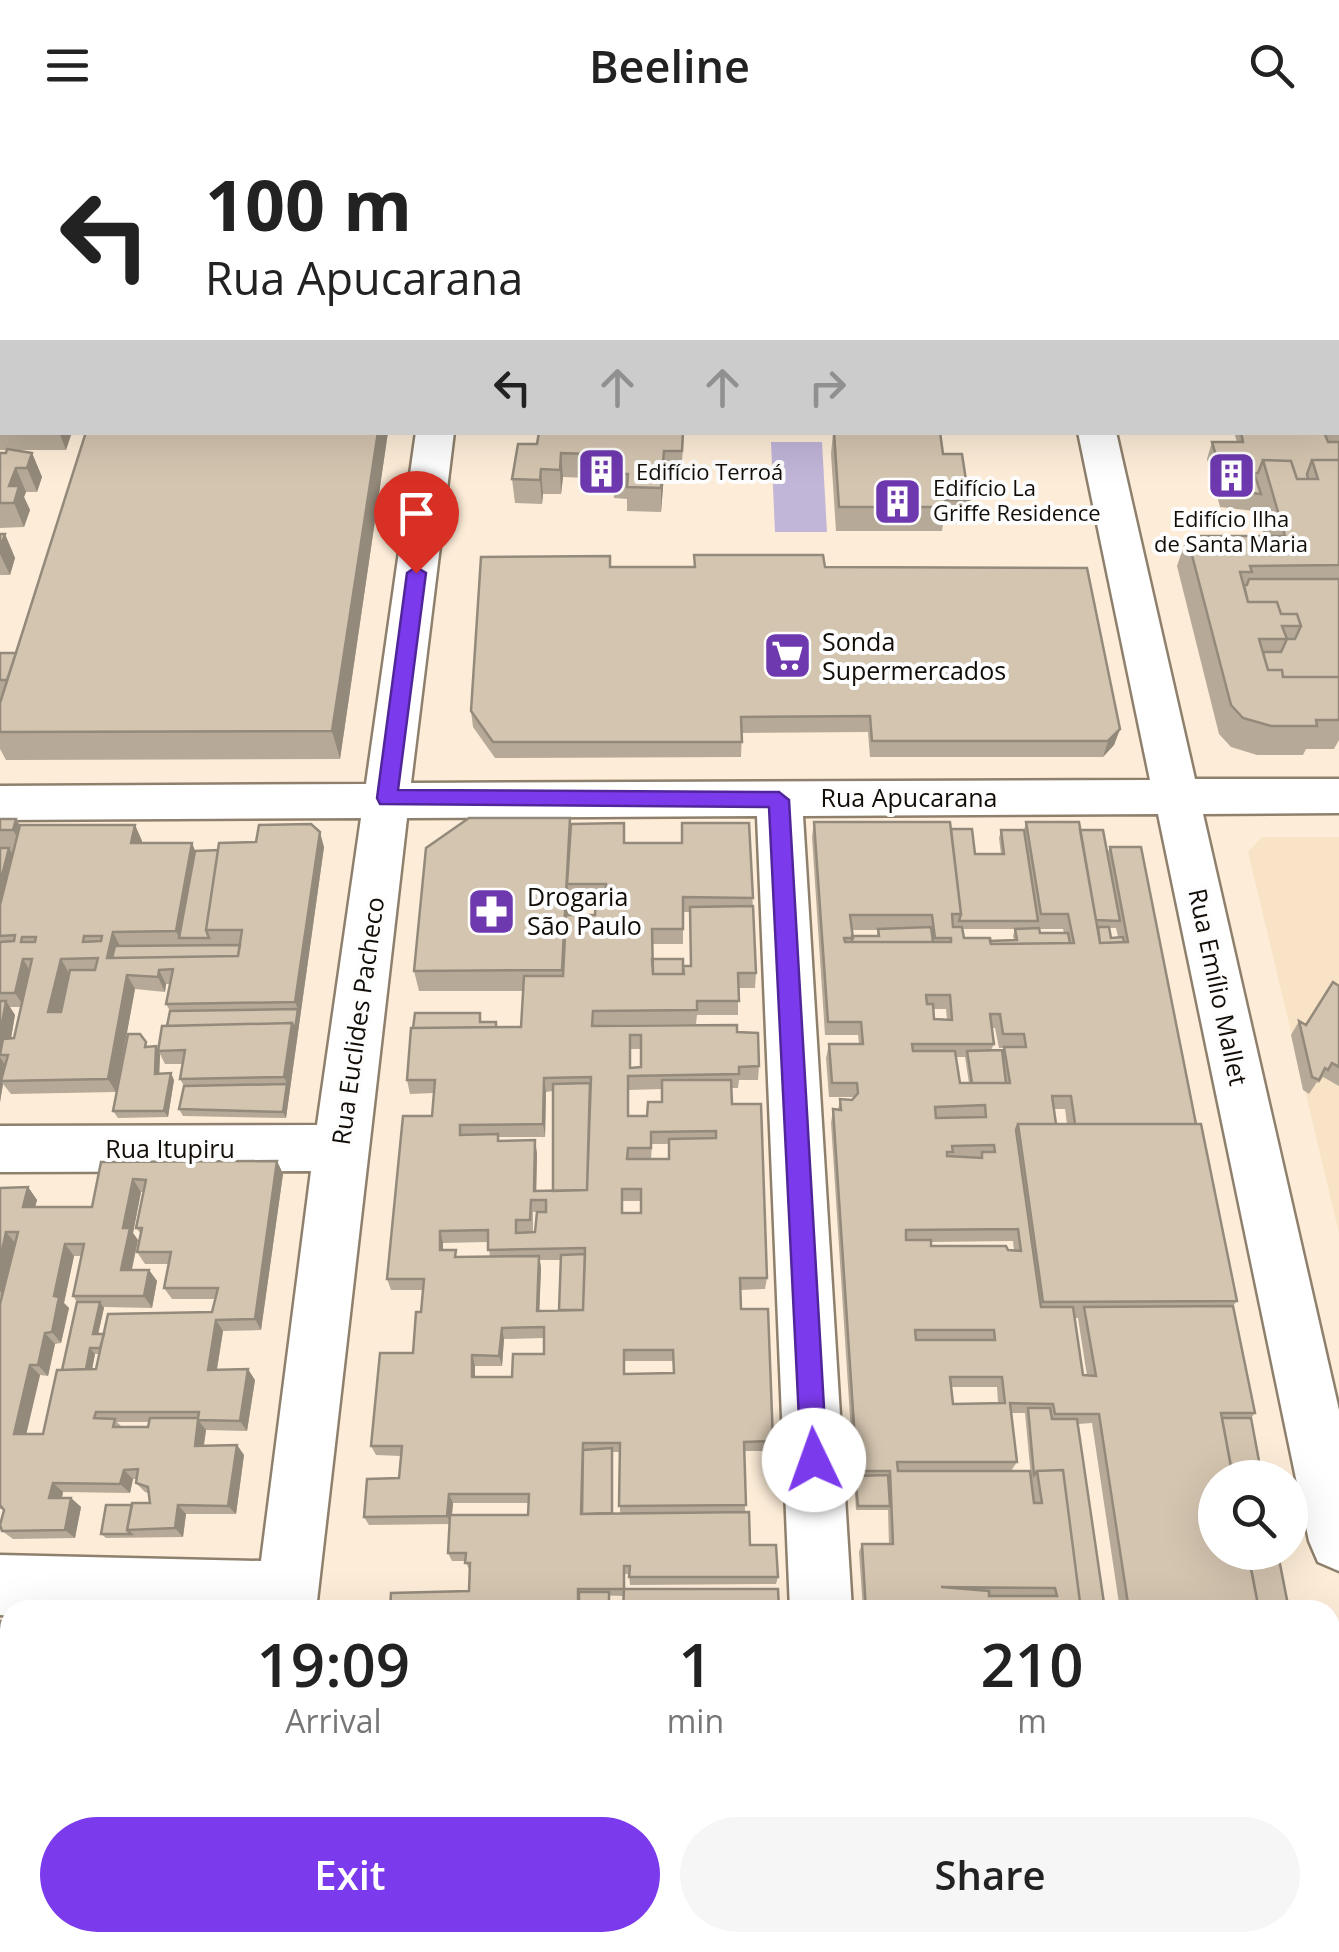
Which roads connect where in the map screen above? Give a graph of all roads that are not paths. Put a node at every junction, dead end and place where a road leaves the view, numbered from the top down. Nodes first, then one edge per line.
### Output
1 (435, 435) edge
2 (1098, 435) edge
3 (1177, 796) junction
4 (1339, 796) edge
5 (387, 798) junction
6 (779, 800) junction
7 (0, 802) edge
8 (340, 1148) junction
9 (0, 1150) edge
10 (1339, 1541) edge
11 (0, 1585) edge
12 (268, 1600) edge
13 (286, 1600) edge
14 (821, 1600) edge

1 - 5 street, Rua Euclides Pacheco
2 - 3 street, Rua Emílio Mallet
3 - 4 street, Rua Apucarana
3 - 6 street, Rua Apucarana
3 - 10 street, Rua Emílio Mallet
5 - 6 street, Rua Apucarana
5 - 7 street, Rua Apucarana
5 - 8 street, Rua Euclides Pacheco
6 - 14 street
8 - 9 street, Rua Itupiru
8 - 13 street, Rua Euclides Pacheco
11 - 12 street

